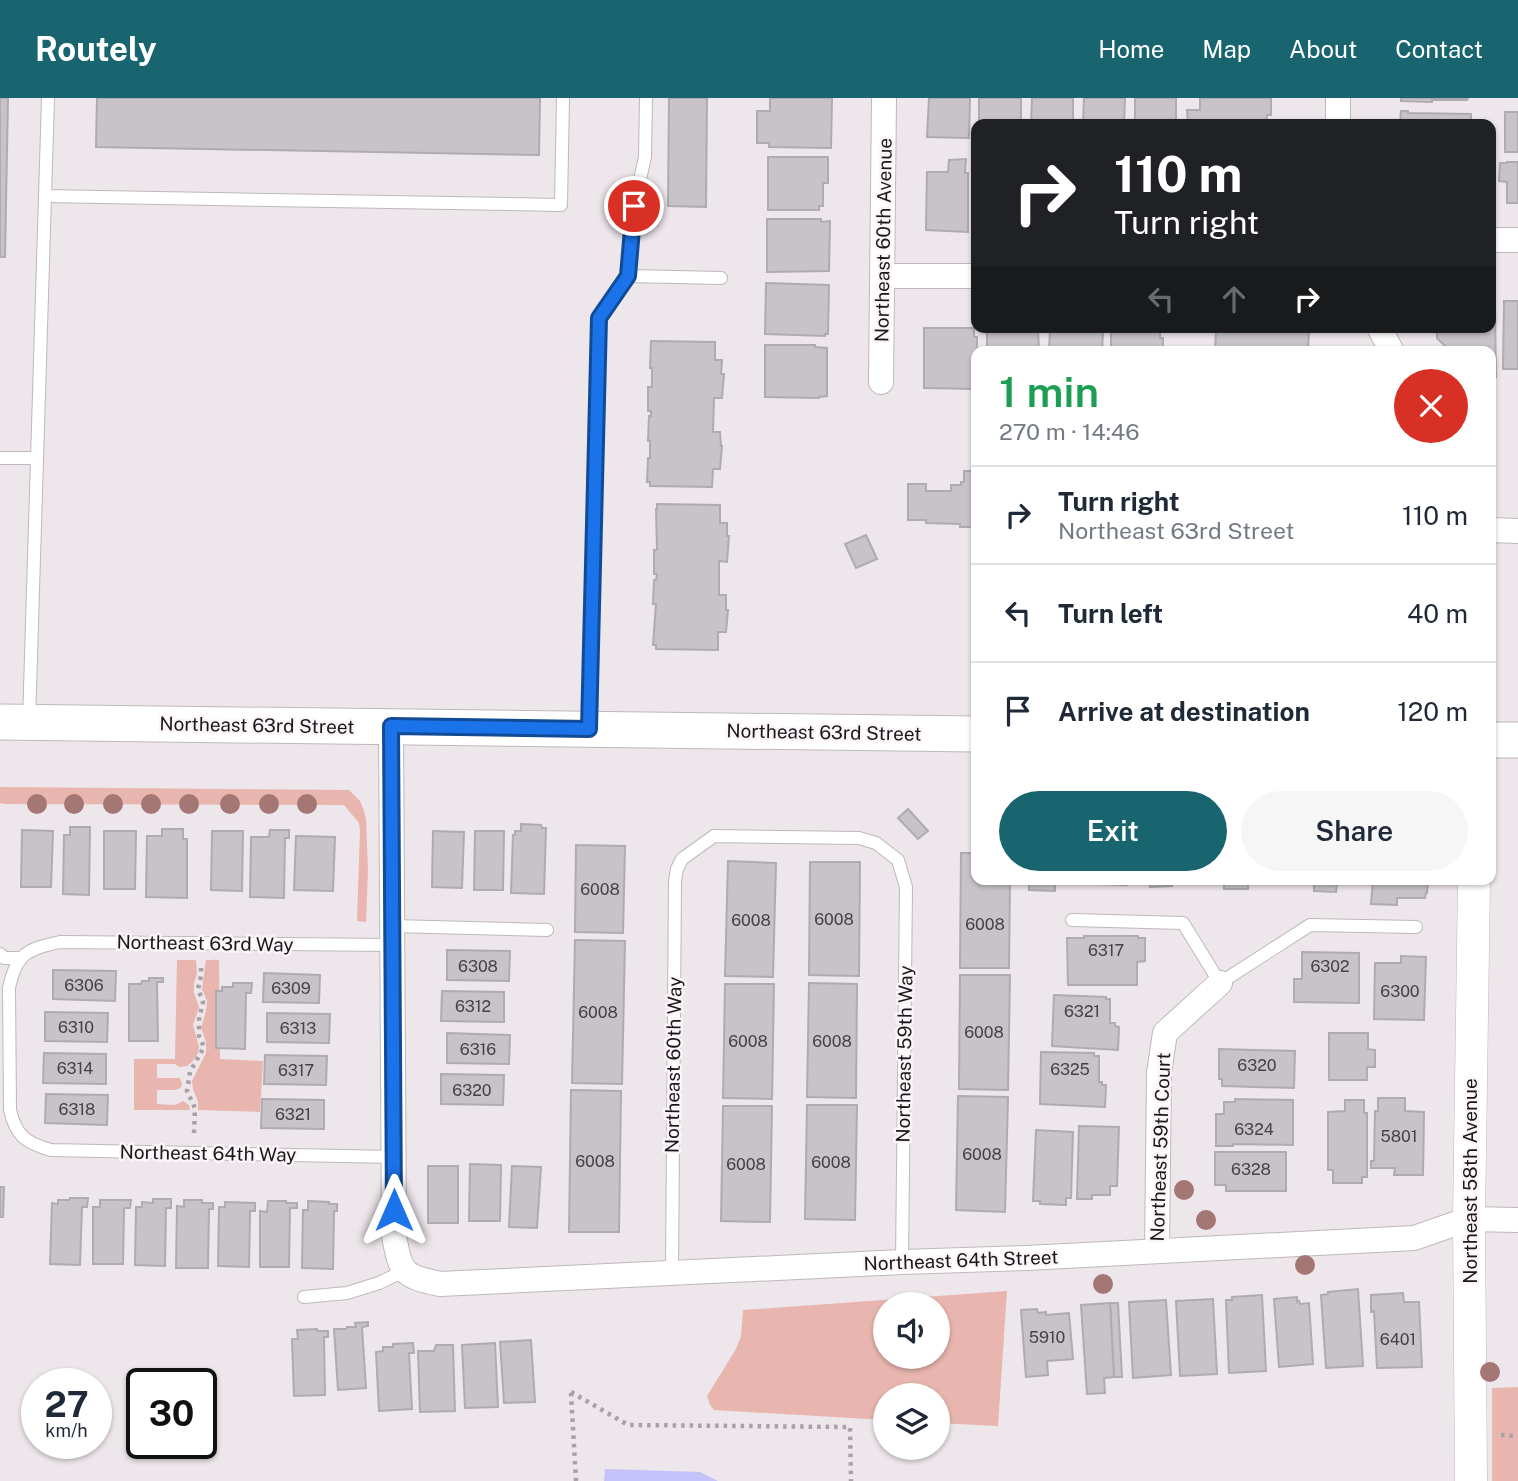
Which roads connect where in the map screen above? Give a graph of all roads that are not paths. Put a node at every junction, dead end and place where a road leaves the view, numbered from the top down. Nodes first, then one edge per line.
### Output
1 (48, 98) edge
2 (563, 98) edge
3 (646, 98) edge
4 (884, 98) edge
5 (1338, 98) edge
6 (1338, 119) edge
7 (46, 195) junction
8 (1496, 240) edge
9 (1518, 240) edge
10 (883, 275) junction
11 (628, 276) junction
12 (971, 276) edge
13 (721, 278) dead end
14 (881, 382) dead end
15 (0, 458) edge
16 (37, 458) junction
17 (1496, 530) edge
18 (1518, 531) edge
19 (14, 722) edge
20 (391, 726) junction
21 (589, 729) junction
22 (971, 734) edge
23 (1496, 740) edge
24 (1518, 740) edge
25 (887, 852) joint
26 (1474, 885) edge
27 (1072, 920) dead end
28 (1416, 927) dead end
29 (547, 930) dead end
30 (392, 935) junction
31 (0, 954) edge
32 (21, 958) junction
33 (1220, 983) junction
34 (394, 1157) junction
35 (1469, 1219) junction
36 (1518, 1220) edge
37 (1157, 1251) junction
38 (902, 1262) junction
39 (404, 1271) junction
40 (672, 1273) junction
41 (304, 1297) dead end
42 (1471, 1481) edge

1 - 7 lane
2 - 7 lane
3 - 11 lane
4 - 10 street, Northeast 60th Avenue
5 - 6 street
7 - 16 lane
8 - 9 street
10 - 12 street
10 - 14 street, Northeast 60th Avenue
11 - 13 lane
11 - 21 lane
15 - 16 lane
16 - 19 lane
17 - 18 street
19 - 20 main road, Northeast 63rd Street
20 - 21 main road, Northeast 63rd Street
20 - 30 street
21 - 22 main road, Northeast 63rd Street
23 - 24 main road
25 - 38 lane, Northeast 59th Way
25 - 40 lane, Northeast 60th Way
26 - 35 street, Northeast 58th Avenue
27 - 33 lane
28 - 33 lane
29 - 30 lane, Northeast 63rd Way
30 - 32 lane, Northeast 63rd Way
30 - 34 street
31 - 32 lane
32 - 34 lane, Northeast 64th Way
33 - 37 street, Northeast 59th Court
34 - 39 street
35 - 36 street, Northeast 64th Street
35 - 37 street, Northeast 64th Street
35 - 42 street, Northeast 58th Avenue
37 - 38 street, Northeast 64th Street
38 - 40 street, Northeast 64th Street
39 - 40 street, Northeast 64th Street
39 - 41 lane

